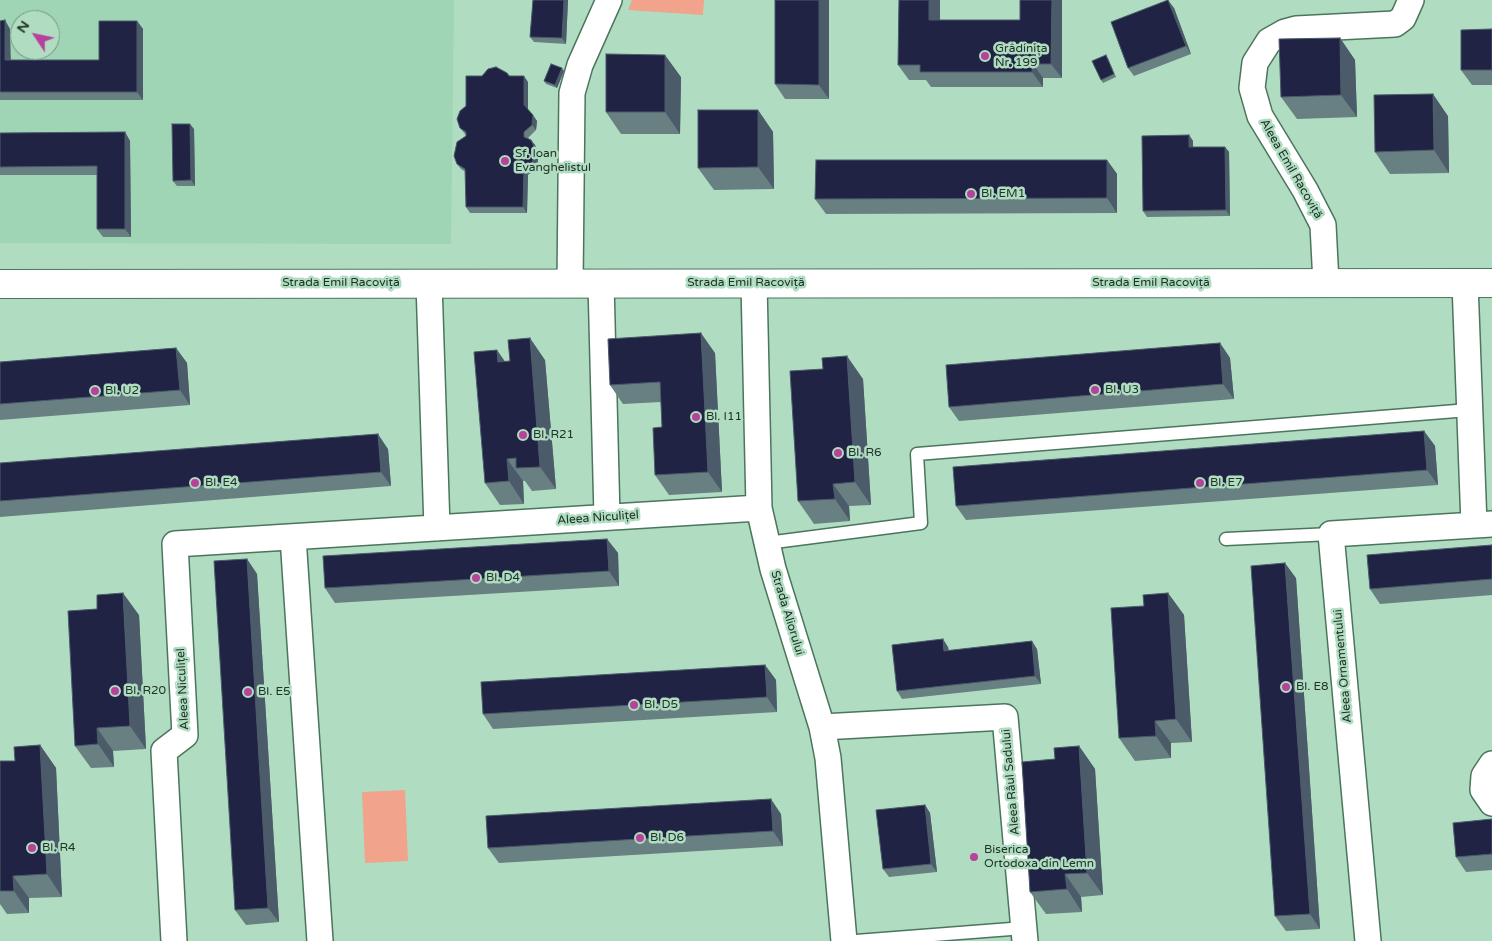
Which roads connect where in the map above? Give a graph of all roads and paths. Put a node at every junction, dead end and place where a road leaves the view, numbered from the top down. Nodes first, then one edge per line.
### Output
1 (609, 0) edge
2 (1411, 0) edge
3 (1465, 282) junction
4 (429, 283) junction
5 (570, 283) junction
6 (754, 283) junction
7 (1326, 283) junction
8 (1492, 283) edge
9 (0, 284) edge
10 (601, 284) junction
11 (1469, 410) junction
12 (759, 508) junction
13 (607, 517) junction
14 (1483, 524) edge
15 (437, 528) junction
16 (1331, 534) junction
17 (293, 537) junction
18 (1226, 539) dead end
19 (767, 543) junction
20 (822, 727) junction
21 (1492, 764) edge
22 (1492, 803) edge
23 (1025, 934) edge
24 (174, 941) edge
25 (320, 941) edge
26 (844, 941) edge
27 (856, 941) edge
28 (1368, 941) edge

1 - 5 street
2 - 7 street, Aleea Emil Racoviță
3 - 7 street, Strada Emil Racoviță
3 - 8 street, Strada Emil Racoviță
3 - 11 street
4 - 5 street, Strada Emil Racoviță
4 - 9 street, Strada Emil Racoviță
4 - 15 street
5 - 10 street, Strada Emil Racoviță
6 - 7 street, Strada Emil Racoviță
6 - 10 street, Strada Emil Racoviță
6 - 12 street, Strada Aliorului
10 - 13 street
11 - 14 street
11 - 19 lane
12 - 13 street, Aleea Niculițel
12 - 19 street, Strada Aliorului
13 - 15 street, Aleea Niculițel
14 - 16 street
15 - 17 street, Aleea Niculițel
16 - 18 lane
16 - 28 street, Aleea Ornamentului
17 - 24 street, Aleea Niculițel
17 - 25 street
19 - 20 street, Strada Aliorului
20 - 23 street, Aleea Râul Sadului
20 - 26 street, Strada Aliorului
21 - 22 street
23 - 27 lane

